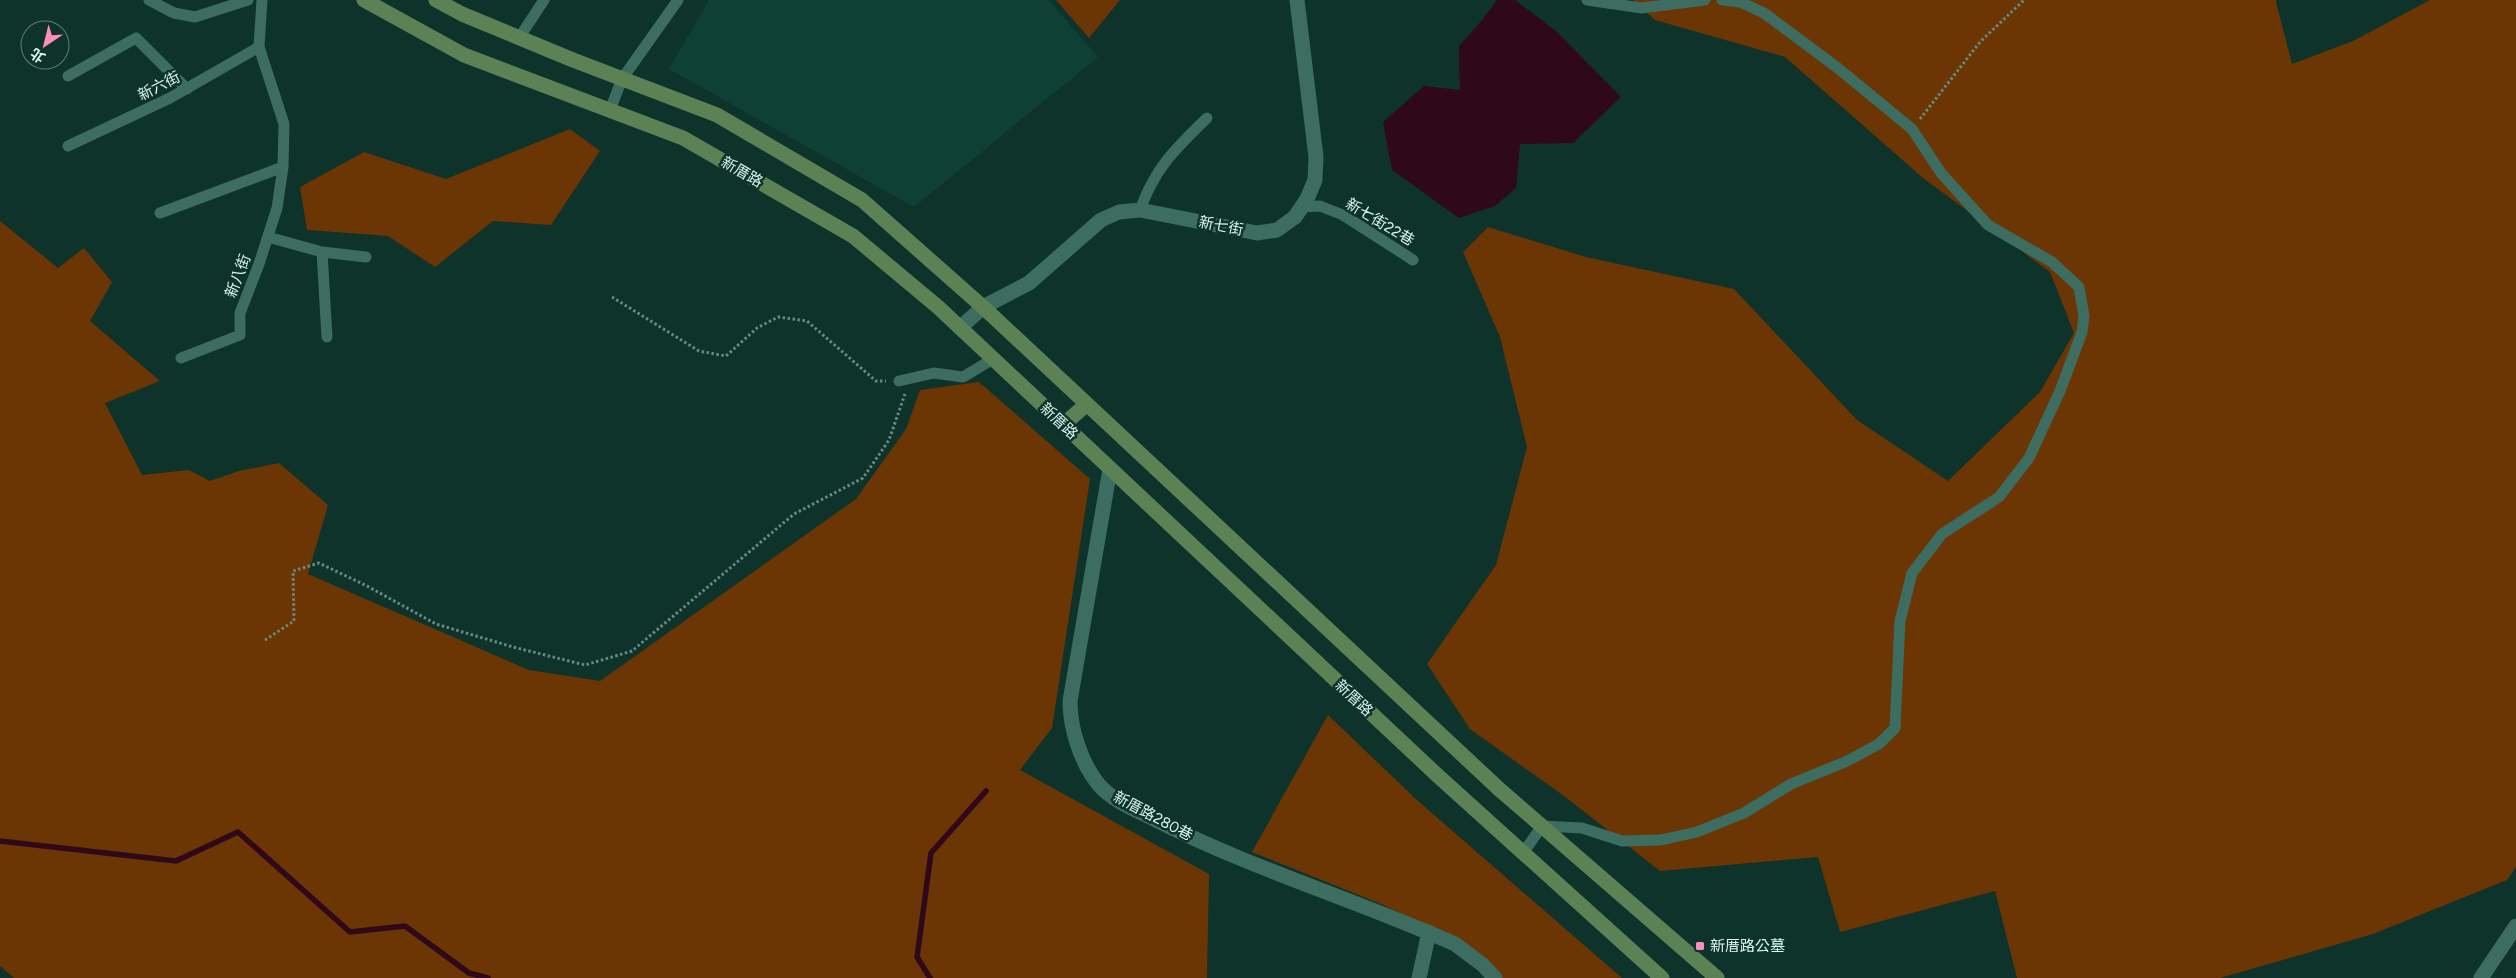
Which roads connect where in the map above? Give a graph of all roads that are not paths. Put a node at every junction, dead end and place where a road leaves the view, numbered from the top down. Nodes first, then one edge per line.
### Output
1 (149, 0) edge
2 (248, 0) edge
3 (262, 0) edge
4 (364, 0) edge
5 (436, 0) edge
6 (544, 0) edge
7 (678, 0) edge
8 (1297, 0) edge
9 (1587, 0) edge
10 (1705, 0) edge
11 (1722, 0) edge
12 (519, 38) junction
13 (259, 47) junction
14 (68, 76) dead end
15 (622, 79) junction
16 (187, 89) junction
17 (610, 110) junction
18 (1207, 118) dead end
19 (68, 146) dead end
20 (283, 167) junction
21 (1302, 207) junction
22 (1140, 210) junction
23 (160, 213) dead end
24 (268, 237) junction
25 (322, 252) junction
26 (366, 257) dead end
27 (1413, 260) dead end
28 (983, 307) junction
29 (960, 328) junction
30 (327, 337) dead end
31 (181, 358) dead end
32 (993, 359) junction
33 (899, 381) road end
34 (1086, 404) junction
35 (1063, 425) junction
36 (1110, 468) junction
37 (1542, 826) junction
38 (1523, 853) junction
39 (2516, 926) edge
40 (1429, 932) junction
41 (1419, 978) edge
42 (1496, 978) edge
43 (1662, 978) edge
44 (1717, 978) edge
45 (2482, 978) edge

1 - 2 lane
3 - 13 lane, 新八街
4 - 17 street, 新厝路
5 - 12 street, 新厝路
6 - 12 lane
7 - 15 lane
8 - 21 street, 新七街
9 - 10 lane
11 - 37 lane
12 - 15 street, 新厝路
13 - 16 lane, 新六街
13 - 20 lane, 新八街
14 - 16 lane
15 - 17 lane
15 - 28 street, 新厝路
16 - 19 lane, 新六街
17 - 29 street, 新厝路
18 - 22 lane
20 - 23 lane
20 - 24 lane, 新八街
21 - 22 street, 新七街
21 - 27 lane, 新七街22巷
22 - 28 street, 新七街
24 - 25 lane
24 - 31 lane, 新八街
25 - 26 lane
25 - 30 lane
28 - 29 street, 新七街
28 - 34 street, 新厝路
29 - 32 street, 新厝路
32 - 33 lane
32 - 35 street, 新厝路
34 - 35 street
34 - 37 street, 新厝路
35 - 36 street, 新厝路
36 - 38 street, 新厝路
36 - 40 street, 新厝路280巷
37 - 38 lane
37 - 44 street, 新厝路
38 - 43 street, 新厝路
39 - 45 street
40 - 41 street
40 - 42 street, 新厝路280巷

